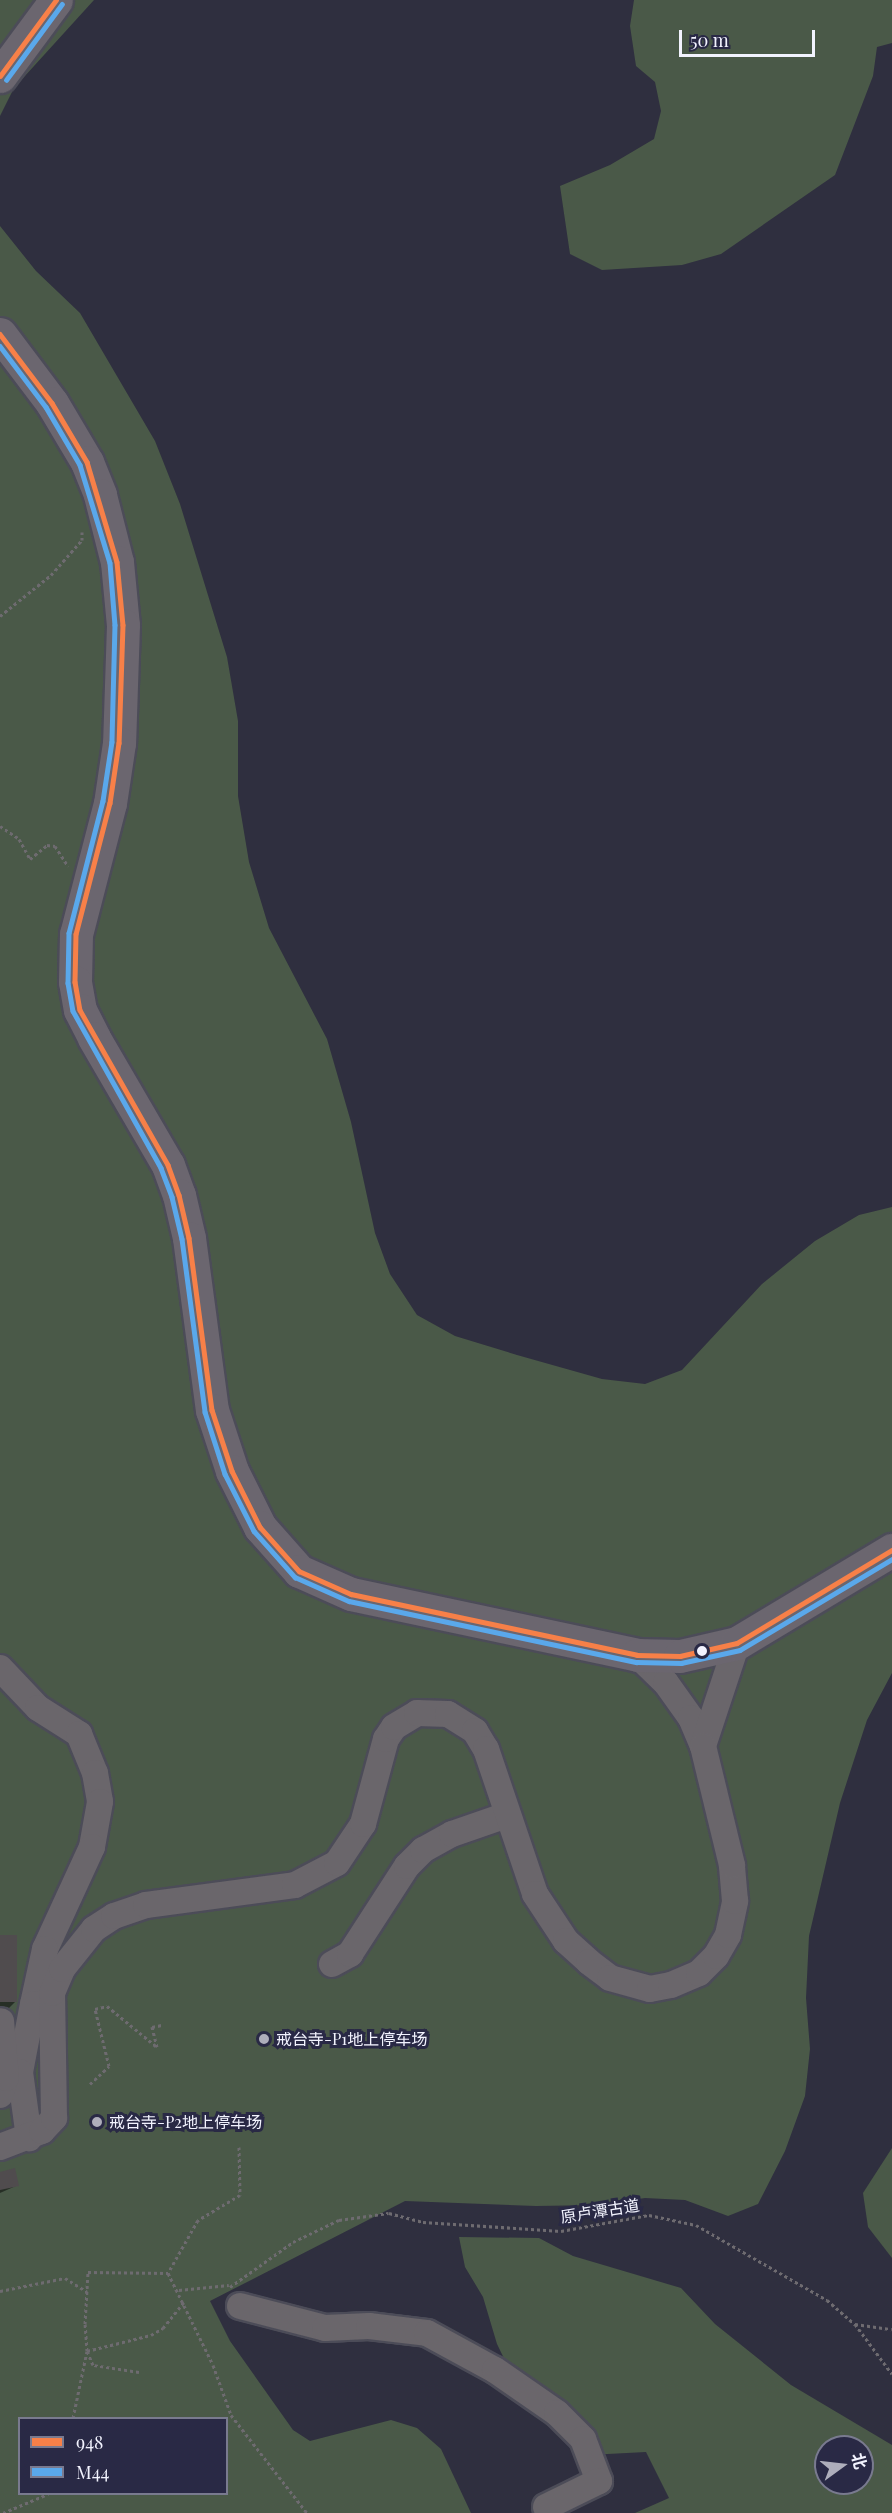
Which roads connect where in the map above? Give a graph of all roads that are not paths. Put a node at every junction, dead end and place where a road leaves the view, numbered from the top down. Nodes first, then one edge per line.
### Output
1 (56, 0) edge
2 (0, 76) edge
3 (0, 334) edge
4 (892, 1550) edge
5 (736, 1643) junction
6 (637, 1655) junction
7 (0, 1668) edge
8 (703, 1746) junction
9 (507, 1815) junction
10 (332, 1964) dead end
11 (1, 2021) edge
12 (0, 2096) edge
13 (29, 2138) junction
14 (0, 2147) edge
15 (234, 2295) road end
16 (546, 2507) dead end

1 - 2 main road
3 - 6 main road
4 - 5 main road
5 - 6 main road
5 - 8 street
6 - 8 street
7 - 13 street
8 - 9 street
9 - 10 street
9 - 13 street
11 - 12 street
13 - 14 street
15 - 16 street

